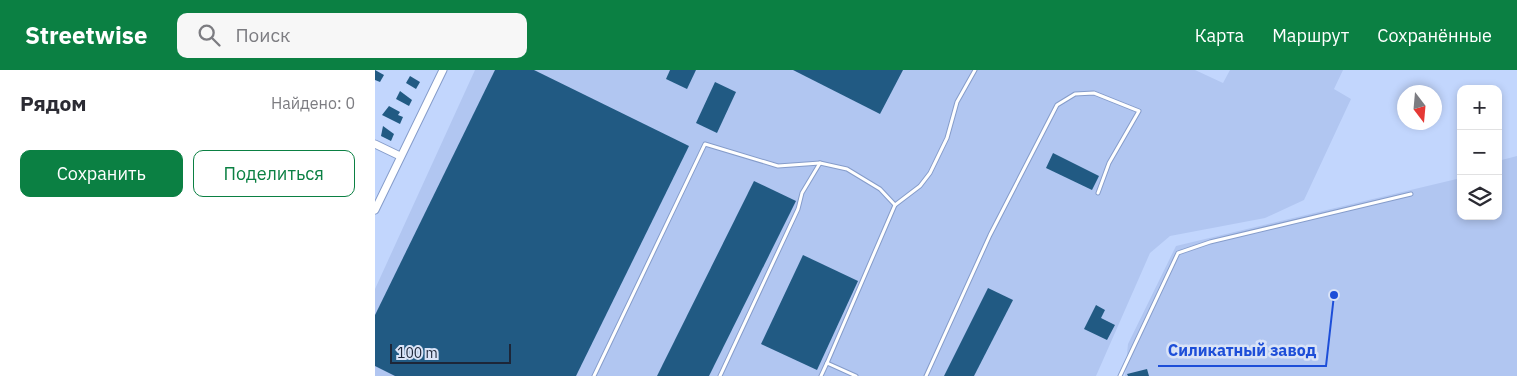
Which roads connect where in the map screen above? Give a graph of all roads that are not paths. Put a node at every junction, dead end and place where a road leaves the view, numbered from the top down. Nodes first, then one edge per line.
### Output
1 (443, 70) edge
2 (975, 70) edge
3 (375, 144) edge
4 (400, 156) junction
5 (820, 163) junction
6 (1098, 193) dead end
7 (1411, 194) dead end
8 (895, 205) junction
9 (375, 210) edge
10 (827, 363) junction
11 (594, 376) edge
12 (721, 376) edge
13 (821, 376) edge
14 (856, 376) edge
15 (926, 376) edge
16 (1120, 376) edge

1 - 4 street
2 - 8 lane
3 - 4 street
4 - 9 street
5 - 8 lane
5 - 11 lane
5 - 12 lane
6 - 15 lane
7 - 16 lane
8 - 10 lane
10 - 13 lane
10 - 14 lane

